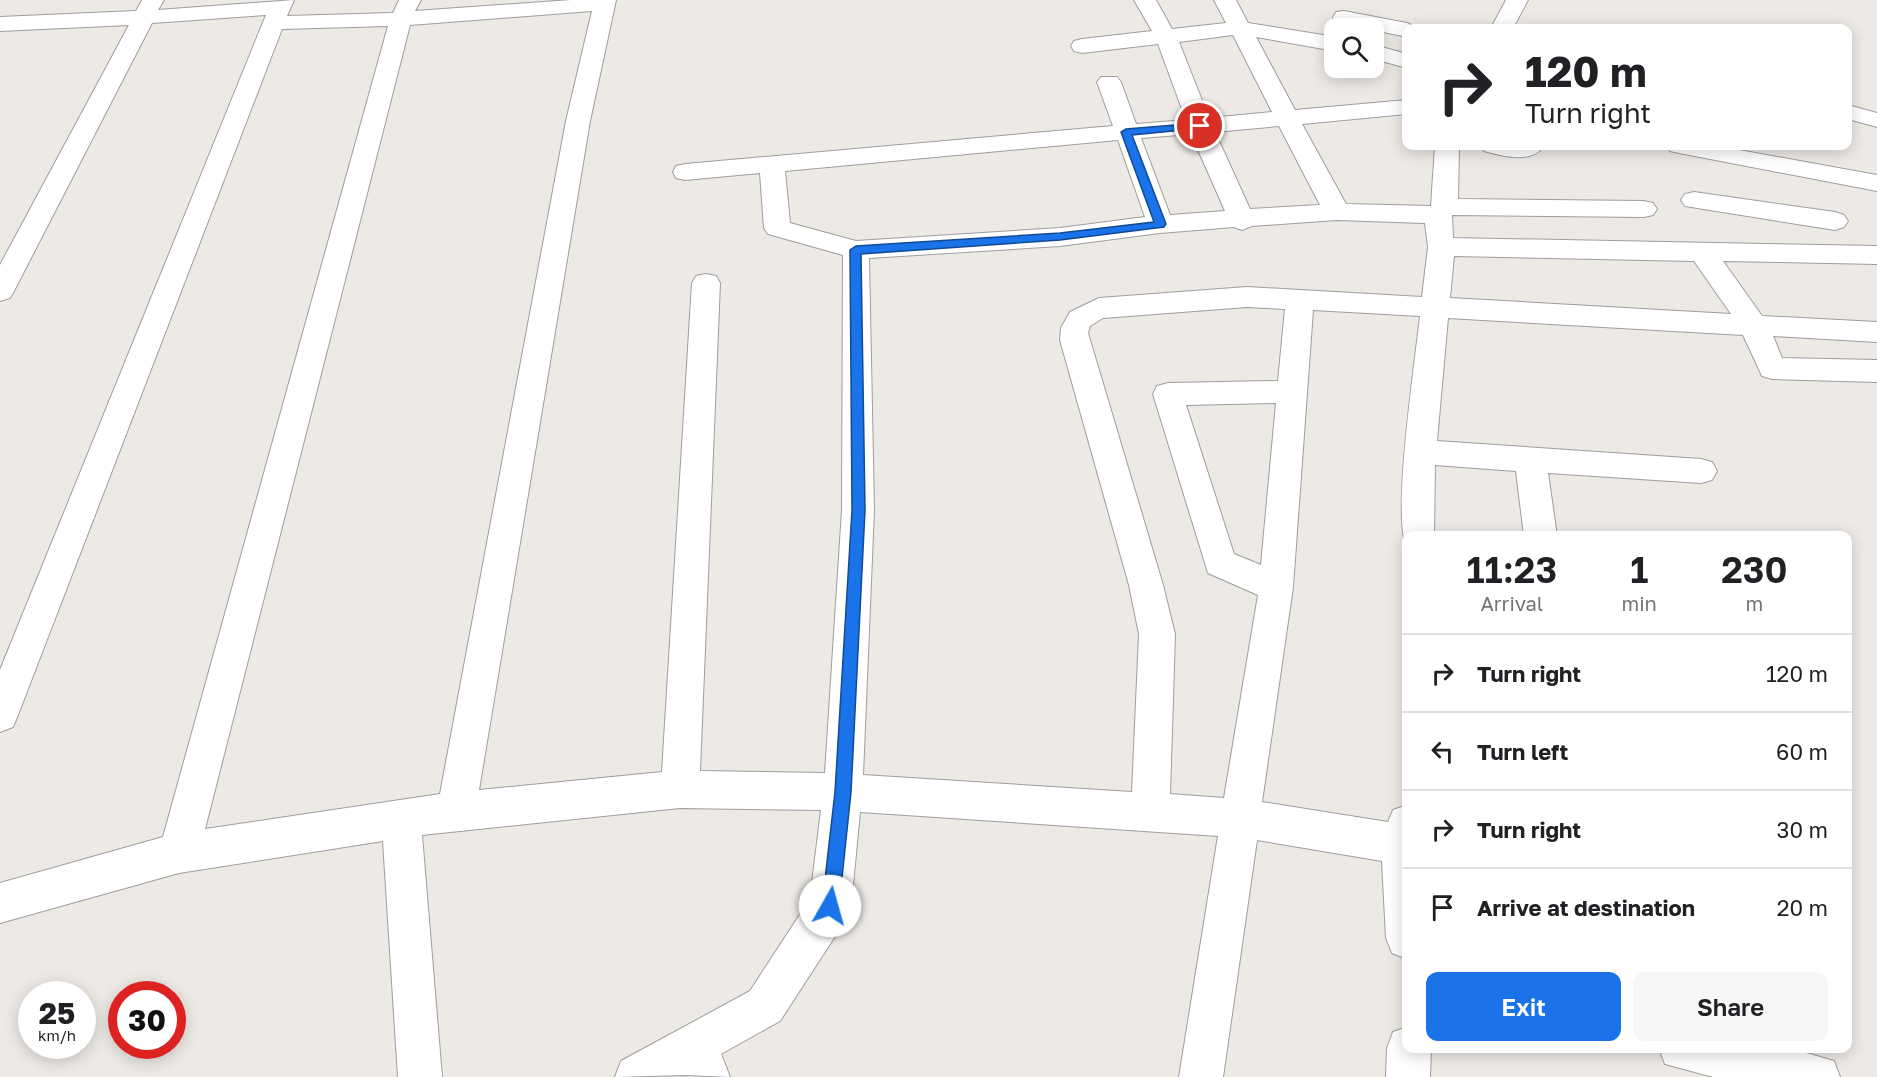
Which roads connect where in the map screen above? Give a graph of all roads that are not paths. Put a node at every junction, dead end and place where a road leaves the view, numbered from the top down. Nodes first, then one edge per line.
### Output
1 (24, 0) edge
2 (1145, 0) edge
3 (1226, 0) edge
4 (1517, 0) edge
5 (605, 2) edge
6 (149, 8) edge
7 (279, 10) edge
8 (405, 10) edge
9 (1344, 17) dead end
10 (1504, 24) edge
11 (3, 28) edge
12 (1241, 28) junction
13 (1402, 29) edge
14 (1166, 37) junction
15 (1324, 42) edge
16 (1082, 46) dead end
17 (1384, 55) edge
18 (1402, 60) edge
19 (1109, 82) dead end
20 (1402, 107) edge
21 (1852, 113) edge
22 (1286, 118) junction
23 (1877, 120) edge
24 (1200, 126) junction
25 (1126, 132) junction
26 (1447, 150) edge
27 (1701, 150) edge
28 (1822, 150) edge
29 (772, 164) junction
30 (684, 172) dead end
31 (1832, 174) junction
32 (1873, 189) edge
33 (1694, 200) dead end
34 (1644, 209) dead end
35 (1441, 211) junction
36 (1337, 212) junction
37 (1242, 221) junction
38 (1835, 221) junction
39 (1160, 224) junction
40 (1441, 247) junction
41 (856, 250) junction
42 (1702, 252) junction
43 (1864, 255) edge
44 (706, 283) dead end
45 (0, 291) edge
46 (1300, 300) junction
47 (1434, 307) junction
48 (1754, 326) junction
49 (1877, 332) edge
50 (1877, 372) edge
51 (1292, 392) junction
52 (1420, 452) junction
53 (1530, 461) junction
54 (1701, 471) dead end
55 (1418, 531) edge
56 (1540, 531) edge
57 (1276, 587) junction
58 (0, 715) edge
59 (680, 789) junction
60 (843, 792) junction
61 (456, 811) junction
62 (1150, 812) junction
63 (1242, 818) junction
64 (401, 819) junction
65 (1402, 834) edge
66 (179, 853) junction
67 (0, 903) edge
68 (1409, 1053) edge
69 (1701, 1053) edge
70 (701, 1061) edge
71 (1738, 1062) edge
72 (420, 1077) edge
73 (637, 1077) edge
74 (1201, 1077) edge
75 (1408, 1077) edge
76 (1818, 1077) edge

1 - 11 street
2 - 14 street
3 - 12 street
4 - 10 street
5 - 8 street
5 - 61 street
6 - 7 street
6 - 11 street
6 - 45 street
7 - 8 street
7 - 58 street
8 - 66 street
9 - 13 street
12 - 14 street
12 - 15 street
12 - 22 street
14 - 16 street
14 - 24 street
17 - 18 street
19 - 25 street
20 - 22 street
21 - 23 street
22 - 24 street
22 - 36 street
24 - 25 street
24 - 37 street
25 - 29 street
25 - 39 street
26 - 35 street
27 - 31 street
28 - 31 street
29 - 30 street
29 - 41 street
31 - 32 street
31 - 38 street
33 - 38 street
34 - 35 street
35 - 36 street
35 - 40 street
36 - 37 street
37 - 39 street
38 - 43 street
39 - 41 street
40 - 42 street
40 - 47 street
41 - 60 street
42 - 43 street
42 - 48 street
44 - 59 street
46 - 47 street
46 - 51 street
46 - 62 street
47 - 48 street
47 - 52 street
48 - 49 street
48 - 50 street
51 - 57 street
51 - 57 street
52 - 53 street
52 - 55 street
53 - 54 street
53 - 56 street
57 - 63 street
59 - 60 street
59 - 61 street
60 - 62 street
60 - 70 street
61 - 64 street
62 - 63 street
63 - 65 street
63 - 74 street
64 - 66 street
64 - 72 street
66 - 67 street
68 - 75 street
69 - 71 street
70 - 73 street
71 - 76 street

